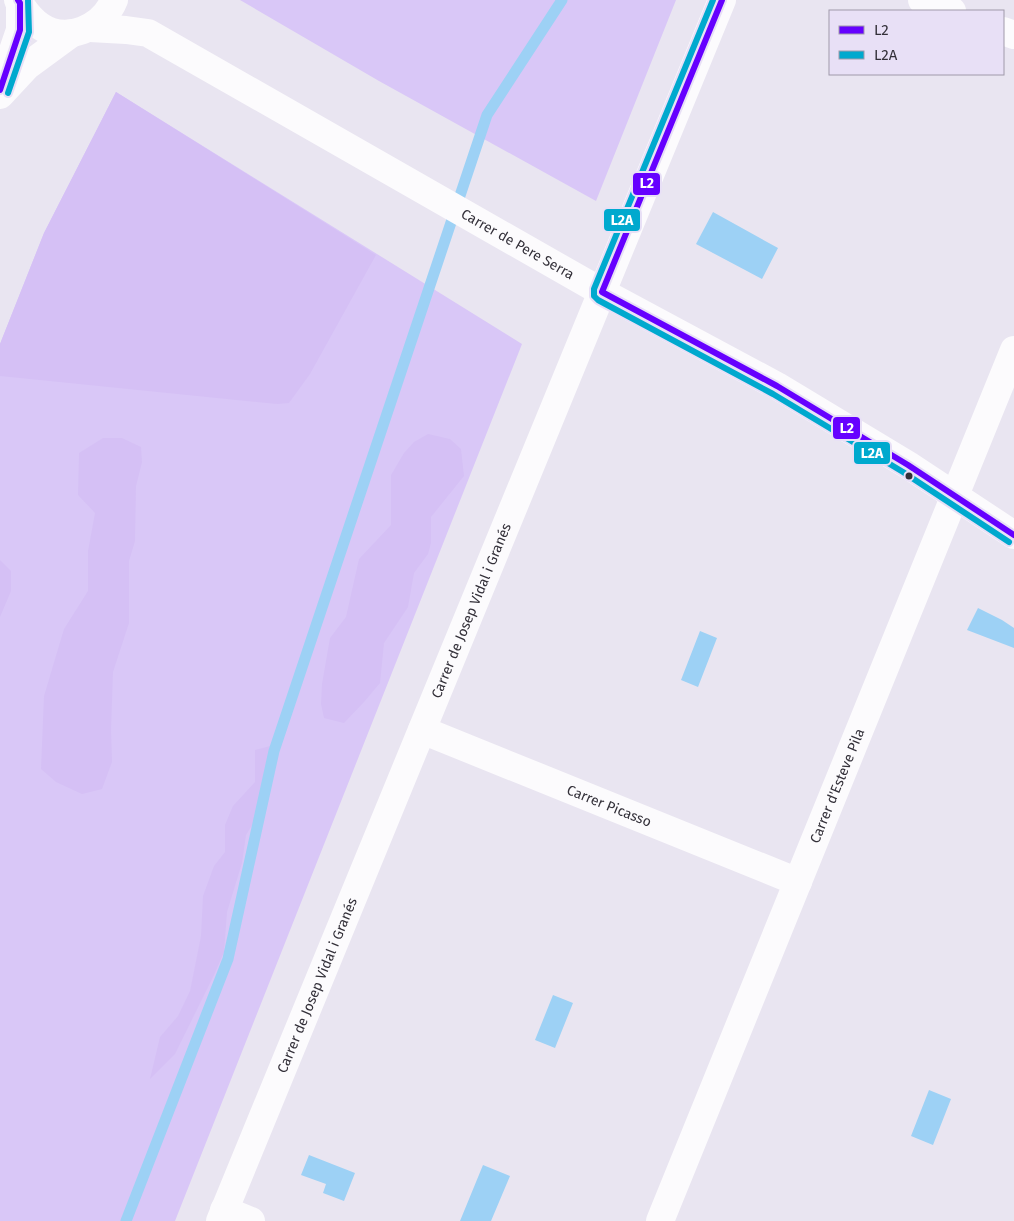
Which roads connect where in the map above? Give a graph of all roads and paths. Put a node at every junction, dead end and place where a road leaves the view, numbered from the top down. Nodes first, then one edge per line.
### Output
1 (114, 0) edge
2 (127, 0) edge
3 (722, 0) edge
4 (922, 0) edge
5 (19, 2) edge
6 (949, 10) edge
7 (81, 31) junction
8 (148, 33) junction
9 (0, 90) edge
10 (0, 95) edge
11 (602, 292) junction
12 (1014, 350) edge
13 (955, 496) junction
14 (1014, 535) edge
15 (422, 730) junction
16 (798, 882) junction
17 (222, 1216) edge
18 (251, 1221) edge
19 (660, 1221) edge

1 - 7 street
2 - 8 street, Carrer de Pere Serra
3 - 11 street, Carrer de Josep Vidal i Granés
4 - 6 street
5 - 7 street, Carrer de Pere Serra
5 - 9 street
7 - 8 street, Carrer de Pere Serra
7 - 10 street
8 - 11 street, Carrer de Pere Serra
11 - 13 street, Carrer de Pere Serra
11 - 15 street, Carrer de Josep Vidal i Granés
12 - 13 street, Carrer d'Esteve Pila
13 - 14 street, Carrer de Pere Serra
13 - 16 street, Carrer d'Esteve Pila
15 - 16 street, Carrer Picasso
15 - 17 street, Carrer de Josep Vidal i Granés
16 - 19 street, Carrer d'Esteve Pila
17 - 18 street

